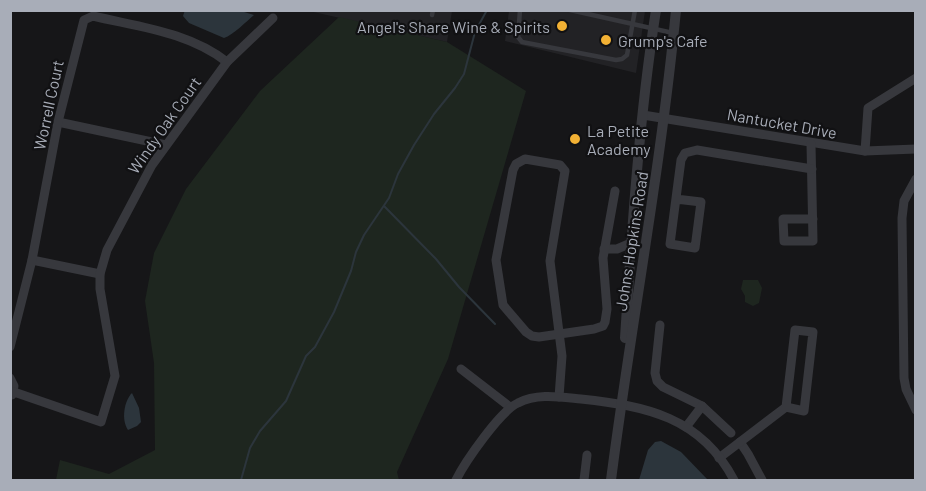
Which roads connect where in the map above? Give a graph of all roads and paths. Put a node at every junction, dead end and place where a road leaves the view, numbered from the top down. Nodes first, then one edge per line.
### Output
1 (520, 10) edge
2 (570, 10) edge
3 (614, 10) edge
4 (634, 10) edge
5 (656, 10) edge
6 (676, 10) edge
7 (273, 18) dead end
8 (612, 19) junction
9 (632, 24) junction
10 (653, 28) junction
11 (674, 33) junction
12 (227, 62) junction
13 (915, 78) edge
14 (643, 115) junction
15 (664, 118) junction
16 (58, 122) junction
17 (811, 144) junction
18 (165, 145) junction
19 (915, 149) edge
20 (865, 151) junction
21 (812, 169) junction
22 (915, 179) edge
23 (615, 191) dead end
24 (676, 199) junction
25 (813, 219) dead end
26 (631, 243) junction
27 (604, 249) junction
28 (32, 260) junction
29 (100, 274) junction
30 (660, 325) dead end
31 (559, 334) junction
32 (10, 347) edge
33 (461, 369) dead end
34 (10, 378) edge
35 (12, 394) edge
36 (559, 397) junction
37 (621, 404) junction
38 (702, 406) junction
39 (510, 407) junction
40 (786, 407) junction
41 (915, 410) edge
42 (686, 427) junction
43 (732, 433) dead end
44 (740, 442) junction
45 (587, 455) dead end
46 (719, 458) junction
47 (456, 480) edge
48 (584, 480) edge
49 (611, 480) edge
50 (734, 480) edge
51 (762, 480) edge

1 - 9 lane
2 - 8 lane
3 - 8 lane
4 - 9 lane
5 - 10 street, Johns Hopkins Road
6 - 11 street, Johns Hopkins Road
7 - 12 street, Windy Oak Court
8 - 9 lane
9 - 10 lane
10 - 11 lane
10 - 14 street, Johns Hopkins Road
11 - 15 street, Johns Hopkins Road
12 - 16 street, Worrell Court
12 - 18 street, Windy Oak Court
13 - 20 street
14 - 15 street, Nantucket Drive
14 - 26 street, Johns Hopkins Road
15 - 17 street, Nantucket Drive
15 - 37 street, Johns Hopkins Road
16 - 18 street
16 - 28 street, Worrell Court
17 - 20 street, Nantucket Drive
17 - 21 street
18 - 29 street, Windy Oak Court
19 - 20 street, Nantucket Drive
21 - 24 street
21 - 25 street
22 - 41 street
23 - 27 street
24 - 24 street
26 - 27 street
26 - 37 street, Johns Hopkins Road
27 - 31 street
28 - 29 street
28 - 32 street, Worrell Court
29 - 35 street, Windy Oak Court
30 - 38 street
31 - 31 street
31 - 36 street
33 - 39 street
34 - 35 street
36 - 37 street
36 - 39 street
37 - 42 street
37 - 49 street, Johns Hopkins Road
38 - 42 street
38 - 43 street
39 - 47 street
40 - 40 street
40 - 44 street
42 - 46 street
44 - 46 street
44 - 51 street
45 - 48 street
46 - 50 street

